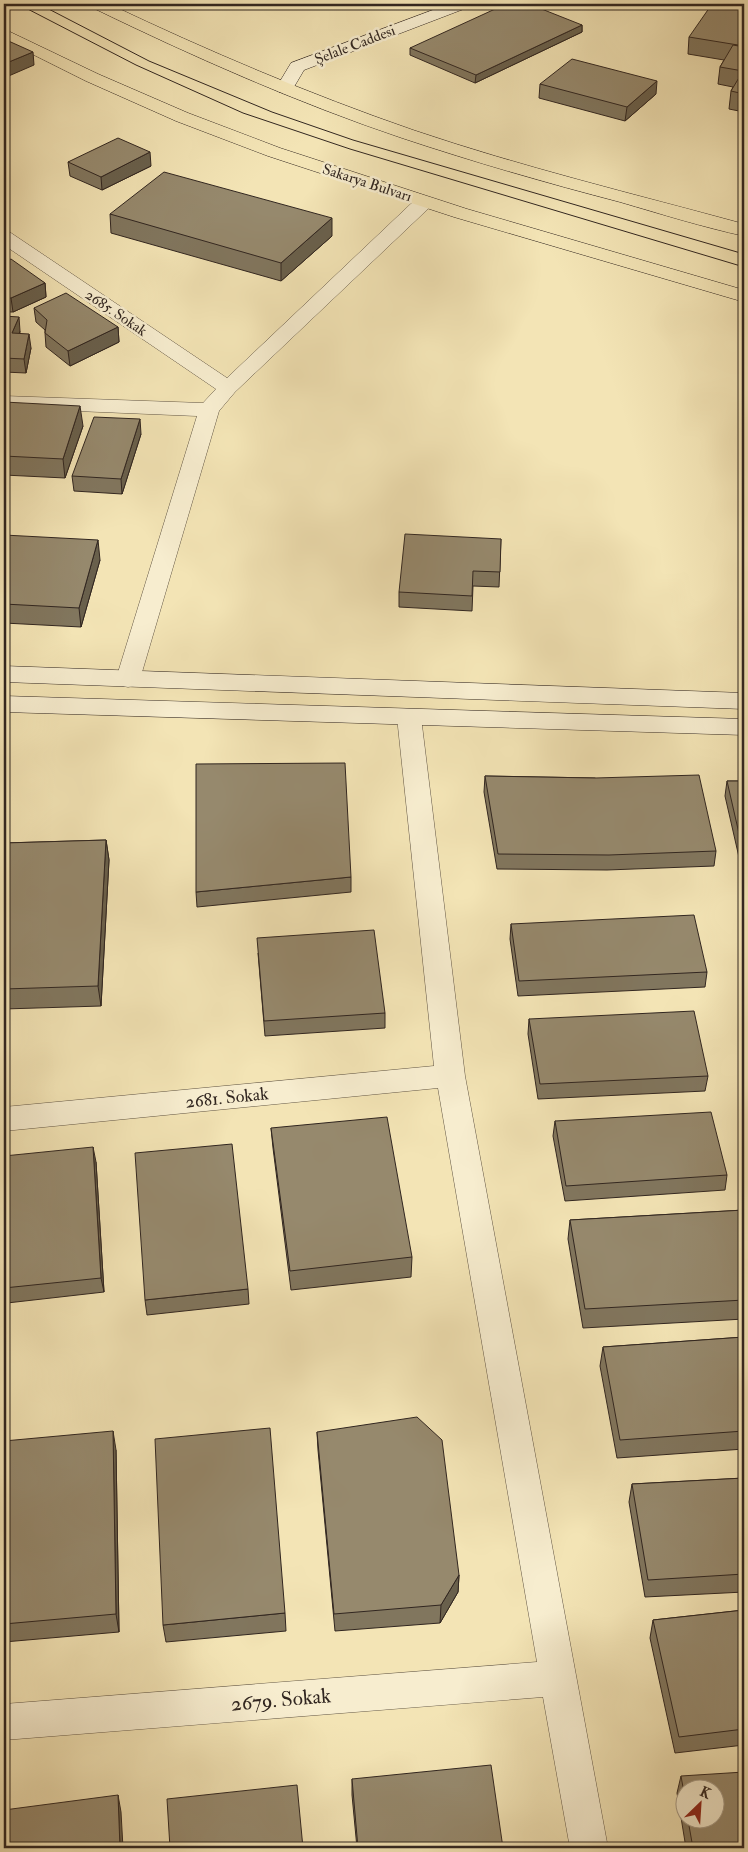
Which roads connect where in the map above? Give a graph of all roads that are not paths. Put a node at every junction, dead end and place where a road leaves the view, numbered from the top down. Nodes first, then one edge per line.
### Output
1 (96, 4) edge
2 (463, 4) edge
3 (4, 34) edge
4 (285, 88) junction
5 (424, 202) junction
6 (744, 230) edge
7 (4, 237) edge
8 (744, 296) edge
9 (228, 388) junction
10 (4, 402) edge
11 (209, 410) junction
12 (4, 674) edge
13 (128, 679) junction
14 (744, 701) edge
15 (4, 704) edge
16 (409, 717) junction
17 (744, 727) edge
18 (450, 1076) junction
19 (4, 1120) edge
20 (558, 1678) junction
21 (4, 1722) edge
22 (590, 1848) edge

1 - 4 main road
2 - 4 street, Şelale Caddesi
3 - 5 main road, Sakarya Bulvarı
4 - 6 main road
5 - 8 main road, Sakarya Bulvarı
5 - 9 street
7 - 9 street, 2685. Sokak
9 - 11 street
10 - 11 street
11 - 13 street
12 - 13 street
13 - 14 street
15 - 16 street
16 - 17 street
16 - 18 street
18 - 19 street, 2681. Sokak
18 - 20 street
20 - 21 street, 2679. Sokak
20 - 22 street

